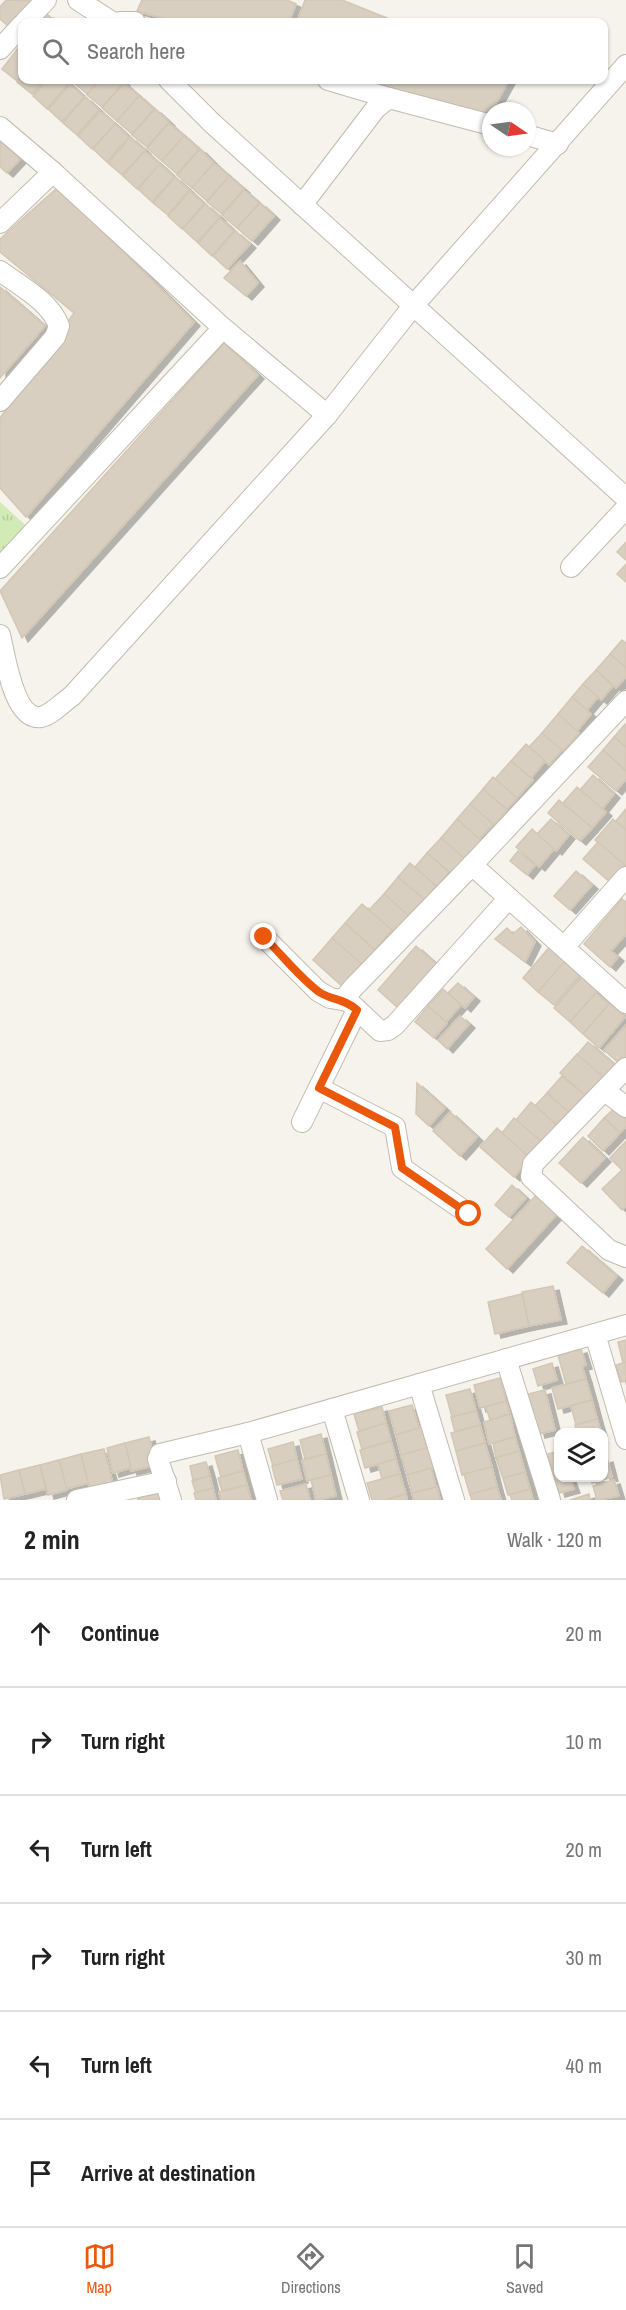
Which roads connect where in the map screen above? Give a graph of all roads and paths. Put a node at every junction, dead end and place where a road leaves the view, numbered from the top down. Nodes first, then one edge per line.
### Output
1 (46, 0) edge
2 (78, 0) edge
3 (30, 18) edge
4 (106, 18) edge
5 (18, 30) edge
6 (0, 49) edge
7 (626, 65) edge
8 (173, 84) edge
9 (342, 84) edge
10 (389, 98) junction
11 (482, 123) edge
12 (0, 126) edge
13 (536, 138) edge
14 (558, 144) junction
15 (53, 172) junction
16 (302, 205) junction
17 (0, 223) edge
18 (0, 271) edge
19 (413, 306) junction
20 (223, 328) junction
21 (0, 401) edge
22 (327, 415) junction
23 (626, 498) edge
24 (626, 508) edge
25 (572, 567) dead end
26 (0, 568) edge
27 (0, 635) edge
28 (626, 701) edge
29 (472, 865) junction
30 (626, 877) edge
31 (509, 898) junction
32 (264, 937) dead end
33 (564, 947) junction
34 (626, 1003) edge
35 (353, 1006) junction
36 (626, 1068) edge
37 (319, 1088) junction
38 (605, 1091) junction
39 (626, 1107) edge
40 (302, 1122) dead end
41 (469, 1214) dead end
42 (626, 1257) edge
43 (626, 1325) edge
44 (596, 1334) junction
45 (506, 1359) junction
46 (419, 1384) junction
47 (332, 1409) junction
48 (248, 1433) junction
49 (626, 1439) edge
50 (165, 1481) junction
51 (77, 1500) edge
52 (171, 1500) edge
53 (267, 1500) edge
54 (359, 1500) edge
55 (454, 1500) edge
56 (550, 1500) edge

1 - 3 street
2 - 4 street
5 - 6 street
7 - 14 street
8 - 16 street
9 - 10 street
10 - 11 street
10 - 16 street
12 - 15 street
13 - 14 street
14 - 19 street
15 - 17 street
15 - 20 street
16 - 19 street
18 - 21 street
19 - 22 street
19 - 23 street
20 - 22 street
20 - 26 street
22 - 27 street
24 - 25 street
28 - 29 street
29 - 31 street
29 - 35 street
30 - 33 street
31 - 33 street
31 - 35 street
32 - 35 street
33 - 34 street
35 - 37 street
36 - 38 street
37 - 40 street
37 - 41 street
38 - 39 street
38 - 42 street
43 - 44 street
44 - 45 street
44 - 49 street
45 - 46 street
45 - 56 street
46 - 47 street
46 - 55 street
47 - 48 street
47 - 54 street
48 - 50 street
48 - 53 street
50 - 51 street
50 - 52 street

